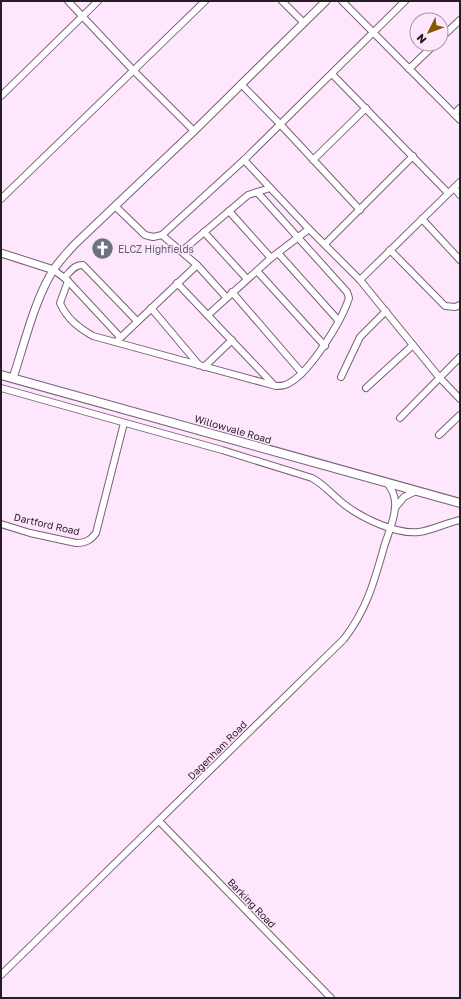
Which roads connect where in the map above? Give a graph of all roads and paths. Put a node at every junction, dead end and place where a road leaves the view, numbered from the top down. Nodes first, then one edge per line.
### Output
1 (68, 1) edge
2 (98, 1) edge
3 (205, 1) edge
4 (282, 1) edge
5 (326, 1) edge
6 (342, 1) edge
7 (405, 1) edge
8 (82, 16) junction
9 (460, 20) edge
10 (304, 23) junction
11 (449, 30) edge
12 (373, 32) junction
13 (427, 52) edge
14 (409, 69) junction
15 (133, 70) junction
16 (332, 74) junction
17 (241, 84) junction
18 (1, 96) edge
19 (366, 108) junction
20 (460, 108) edge
21 (454, 114) junction
22 (460, 120) edge
23 (280, 124) junction
24 (194, 131) junction
25 (413, 156) junction
26 (244, 160) junction
27 (314, 160) junction
28 (460, 182) edge
29 (270, 188) junction
30 (454, 188) junction
31 (257, 192) junction
32 (448, 193) junction
33 (460, 195) edge
34 (1, 199) edge
35 (115, 206) junction
36 (360, 210) junction
37 (229, 211) junction
38 (422, 219) junction
39 (309, 229) junction
40 (204, 232) junction
41 (162, 235) junction
42 (297, 237) junction
43 (325, 244) junction
44 (390, 250) junction
45 (182, 251) junction
46 (1, 253) edge
47 (278, 253) junction
48 (271, 258) junction
49 (460, 260) edge
50 (197, 266) junction
51 (54, 270) junction
52 (257, 271) junction
53 (67, 279) junction
54 (247, 279) junction
55 (360, 280) junction
56 (177, 283) junction
57 (232, 292) junction
58 (226, 297) junction
59 (460, 305) edge
60 (151, 308) junction
61 (386, 311) junction
62 (208, 316) junction
63 (338, 320) junction
64 (137, 321) junction
65 (118, 339) junction
66 (232, 340) junction
67 (413, 345) junction
68 (325, 346) junction
69 (460, 357) edge
70 (202, 366) junction
71 (302, 372) junction
72 (1, 375) edge
73 (341, 377) dead end
74 (439, 377) junction
75 (13, 378) junction
76 (276, 386) junction
77 (1, 388) edge
78 (366, 388) dead end
79 (460, 399) edge
80 (460, 415) edge
81 (400, 418) dead end
82 (124, 423) junction
83 (439, 436) dead end
84 (387, 483) junction
85 (416, 490) junction
86 (460, 503) edge
87 (395, 508) junction
88 (460, 520) edge
89 (1, 524) edge
90 (390, 527) junction
91 (159, 821) junction
92 (1, 975) edge
93 (331, 998) edge

1 - 8 street
2 - 8 street
3 - 15 street
4 - 10 street
5 - 10 street
6 - 12 street
7 - 12 street
8 - 15 street
8 - 18 street
9 - 11 street
10 - 17 street
12 - 14 street
12 - 16 street
13 - 14 street
14 - 21 street
15 - 24 street
15 - 34 street
16 - 19 street
16 - 23 street
17 - 23 street
17 - 24 street
19 - 25 street
19 - 27 street
20 - 21 street
21 - 22 street
23 - 26 street
23 - 27 street
24 - 35 street
25 - 32 street
25 - 36 street
26 - 29 street
26 - 41 street
27 - 36 street
28 - 30 street
29 - 31 street
29 - 39 street
30 - 32 street
30 - 33 street
31 - 37 street
31 - 42 street
32 - 38 street
35 - 41 street
35 - 51 street
36 - 43 street
37 - 40 street
37 - 48 street
38 - 44 street
38 - 49 street
39 - 42 street
39 - 43 street
40 - 45 street
40 - 54 street
41 - 45 street
42 - 47 street
42 - 63 street
43 - 55 street
44 - 55 street
44 - 59 street
45 - 50 street
46 - 51 street
47 - 48 street
47 - 63 street
48 - 52 street
50 - 56 street
50 - 58 street
51 - 53 street
51 - 75 street
52 - 54 street
52 - 68 street
53 - 64 street
53 - 65 street
53 - 65 street
54 - 57 street
55 - 61 street
56 - 60 street
56 - 62 street
57 - 58 street
57 - 71 street
58 - 62 street
60 - 64 street
60 - 70 street
61 - 67 street
61 - 73 street
62 - 66 street
63 - 68 street
64 - 65 street
65 - 70 street
66 - 70 street
66 - 76 street
67 - 74 street
67 - 78 street
68 - 71 street
69 - 74 street
70 - 76 street
71 - 76 street
72 - 75 main road, Willowvale Road
74 - 79 street
74 - 81 street
75 - 84 main road, Willowvale Road
77 - 82 street
80 - 83 street
82 - 89 street, Dartford Road
82 - 90 street
84 - 85 main road, Willowvale Road
84 - 87 street, Dagenham Road
85 - 86 main road, Willowvale Road
85 - 87 street
87 - 90 street, Dagenham Road
88 - 90 street
90 - 91 street, Dagenham Road
91 - 92 street, Dagenham Road
91 - 93 street, Barking Road

